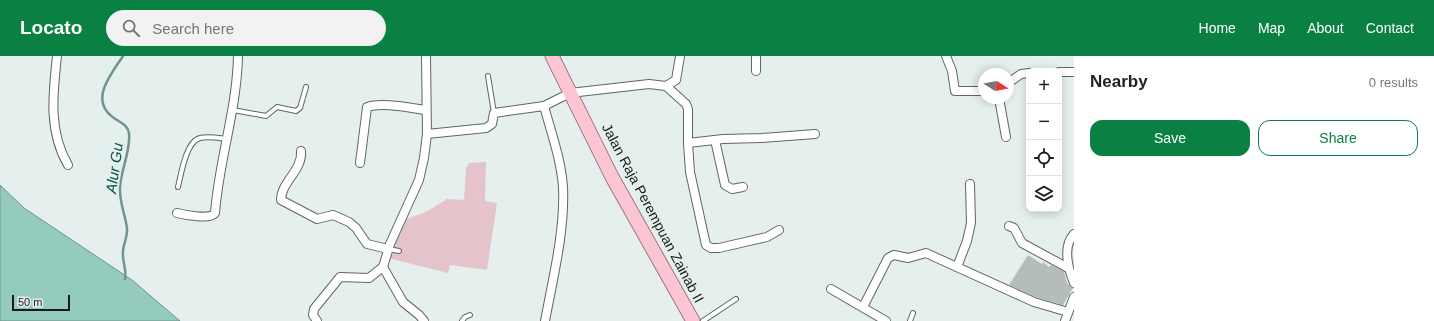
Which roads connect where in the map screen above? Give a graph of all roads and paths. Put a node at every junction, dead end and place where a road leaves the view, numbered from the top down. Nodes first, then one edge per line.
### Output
1 (57, 56) edge
2 (238, 56) edge
3 (426, 56) edge
4 (552, 56) edge
5 (680, 56) edge
6 (756, 56) edge
7 (946, 56) edge
8 (756, 71) dead end
9 (1062, 72) edge
10 (1074, 72) edge
11 (1026, 73) edge
12 (488, 76) dead end
13 (1014, 79) edge
14 (666, 86) junction
15 (306, 87) dead end
16 (978, 91) edge
17 (571, 93) junction
18 (999, 104) edge
19 (544, 106) junction
20 (232, 110) junction
21 (426, 110) junction
22 (494, 113) junction
23 (427, 134) junction
24 (815, 134) dead end
25 (1006, 138) dead end
26 (228, 139) junction
27 (716, 140) junction
28 (688, 143) junction
29 (302, 151) dead end
30 (360, 163) dead end
31 (68, 165) dead end
32 (970, 184) dead end
33 (178, 187) dead end
34 (743, 187) dead end
35 (177, 213) dead end
36 (1009, 226) dead end
37 (779, 230) dead end
38 (1074, 234) edge
39 (388, 249) junction
40 (399, 251) dead end
41 (383, 267) junction
42 (957, 267) junction
43 (1068, 268) junction
44 (1074, 283) edge
45 (831, 289) dead end
46 (1074, 297) edge
47 (736, 299) dead end
48 (863, 306) junction
49 (1068, 312) junction
50 (914, 313) dead end
51 (470, 315) dead end
52 (317, 321) edge
53 (424, 321) edge
54 (462, 321) edge
55 (545, 321) edge
56 (693, 321) edge
57 (703, 321) edge
58 (886, 321) edge
59 (910, 321) edge
60 (1065, 321) edge

1 - 31 street
2 - 20 street
3 - 21 street
4 - 17 main road, Jalan Raja Perempuan Zainab II
5 - 14 street
6 - 8 street
7 - 16 street
9 - 10 street
11 - 13 street
12 - 22 lane
14 - 17 street
14 - 28 street
15 - 20 lane
17 - 19 street
17 - 56 main road, Jalan Raja Perempuan Zainab II
18 - 25 street
19 - 22 street
19 - 55 street
20 - 26 street
21 - 23 street
21 - 30 street
22 - 23 street
23 - 39 street
24 - 27 street
26 - 33 lane
26 - 35 street
27 - 28 street
27 - 34 street
28 - 37 street
29 - 39 street
32 - 42 street
36 - 43 street
38 - 43 street
39 - 40 lane
39 - 41 street
41 - 52 street
41 - 53 street
42 - 48 street
42 - 49 street
43 - 44 street
45 - 48 street
46 - 49 street
47 - 57 lane
48 - 58 street
49 - 60 street
50 - 59 lane
51 - 54 lane

